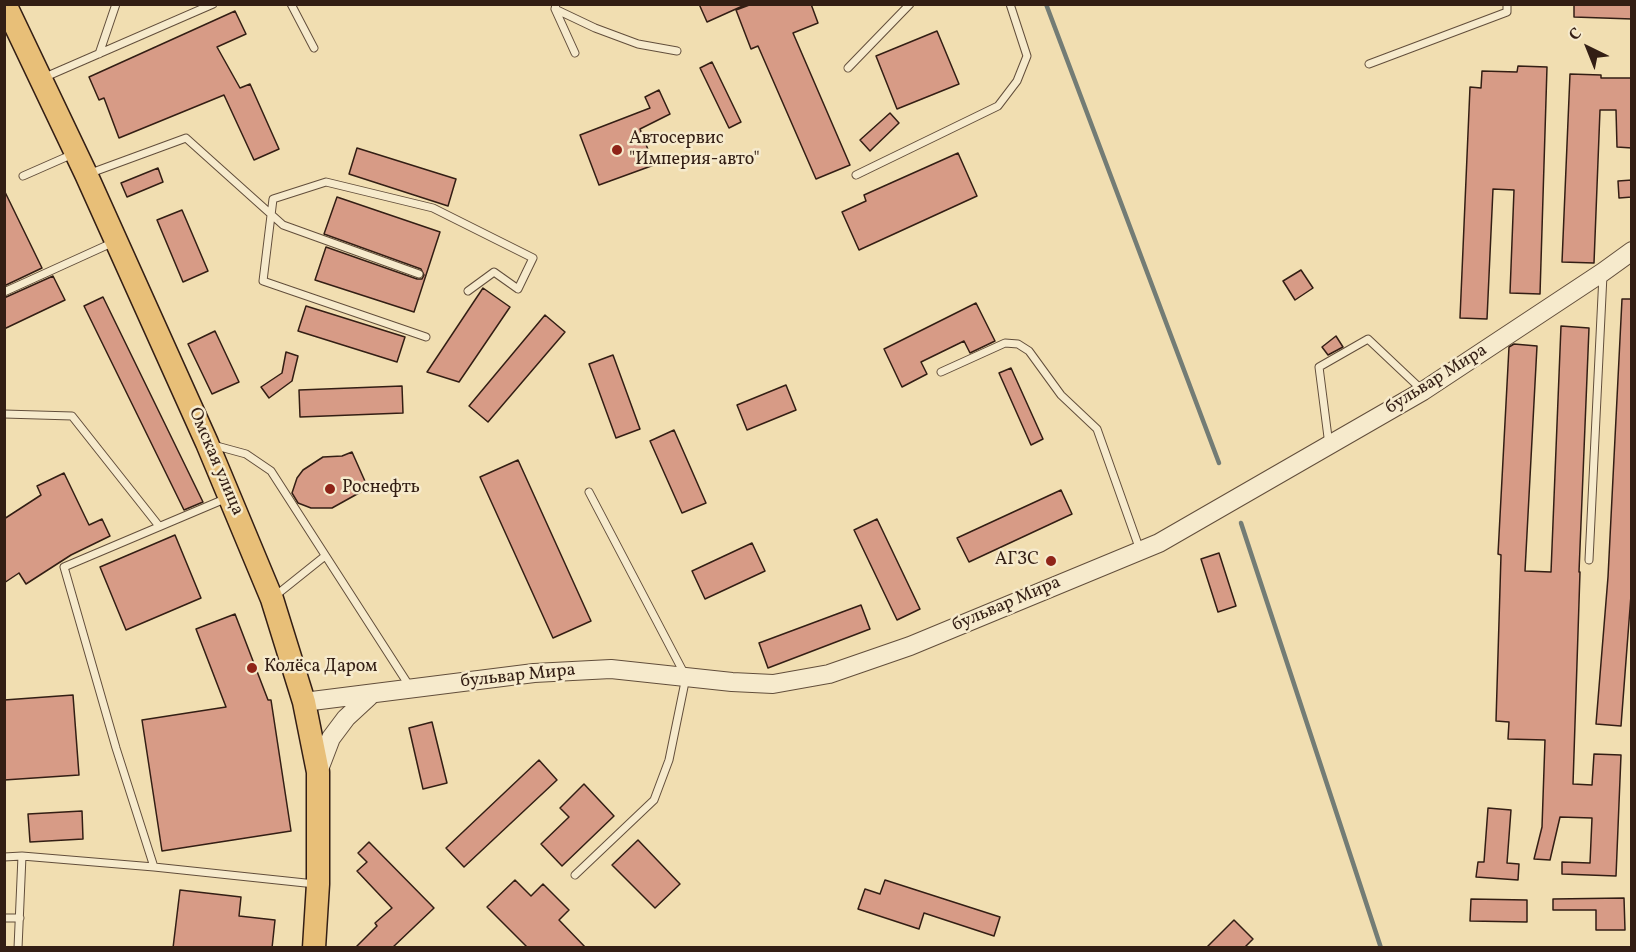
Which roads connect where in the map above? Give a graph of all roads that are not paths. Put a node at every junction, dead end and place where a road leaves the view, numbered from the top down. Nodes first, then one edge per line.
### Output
1 (5, 4) edge
2 (116, 4) edge
3 (213, 4) edge
4 (291, 4) edge
5 (910, 4) edge
6 (1010, 4) edge
7 (1507, 4) edge
8 (555, 6) edge
9 (200, 7) edge
10 (314, 48) dead end
11 (677, 51) dead end
12 (575, 52) dead end
13 (99, 54) junction
14 (1369, 64) dead end
15 (848, 68) dead end
16 (40, 79) junction
17 (75, 153) junction
18 (86, 174) junction
19 (856, 175) dead end
20 (22, 176) dead end
21 (272, 214) junction
22 (116, 241) junction
23 (1632, 251) edge
24 (1603, 272) junction
25 (419, 273) dead end
26 (468, 291) dead end
27 (4, 292) edge
28 (426, 337) dead end
29 (941, 372) dead end
30 (1423, 391) junction
31 (4, 414) edge
32 (207, 443) junction
33 (1329, 445) junction
34 (589, 492) dead end
35 (231, 497) junction
36 (159, 526) junction
37 (1140, 550) junction
38 (325, 556) junction
39 (1589, 560) dead end
40 (272, 599) junction
41 (686, 677) junction
42 (411, 689) junction
43 (372, 694) junction
44 (304, 702) junction
45 (318, 772) junction
46 (22, 856) junction
47 (4, 857) edge
48 (154, 867) junction
49 (575, 875) dead end
50 (318, 884) junction
51 (4, 918) edge
52 (20, 918) junction
53 (18, 948) edge
54 (314, 948) edge

1 - 16 main road, Омская улица
2 - 13 lane
3 - 9 lane
4 - 10 lane
5 - 15 lane
6 - 19 lane
7 - 14 lane
8 - 11 lane
8 - 12 lane
9 - 13 lane
13 - 16 lane
16 - 17 main road, Омская улица
17 - 18 main road, Омская улица
17 - 20 lane
18 - 21 lane
18 - 22 main road, Омская улица
21 - 25 lane
21 - 26 lane
21 - 28 lane
22 - 27 lane
22 - 32 main road, Омская улица
23 - 24 street, бульвар Мира
24 - 30 street, бульвар Мира
24 - 39 lane
29 - 37 lane
30 - 33 street, бульвар Мира
30 - 33 lane
31 - 36 lane
32 - 35 main road, Омская улица
32 - 38 lane
33 - 37 street, бульвар Мира
34 - 41 lane
35 - 36 lane
35 - 40 main road, Омская улица
36 - 48 lane
37 - 41 street, бульвар Мира
38 - 40 lane
38 - 42 lane
40 - 44 main road, Омская улица
41 - 42 street, бульвар Мира
41 - 49 lane
42 - 43 street, бульвар Мира
43 - 44 street, бульвар Мира
43 - 45 street
44 - 45 main road, Омская улица
45 - 50 main road, Омская улица
46 - 47 lane
46 - 48 lane
46 - 52 lane
48 - 50 lane
50 - 54 main road, Омская улица
51 - 52 lane
52 - 53 lane

